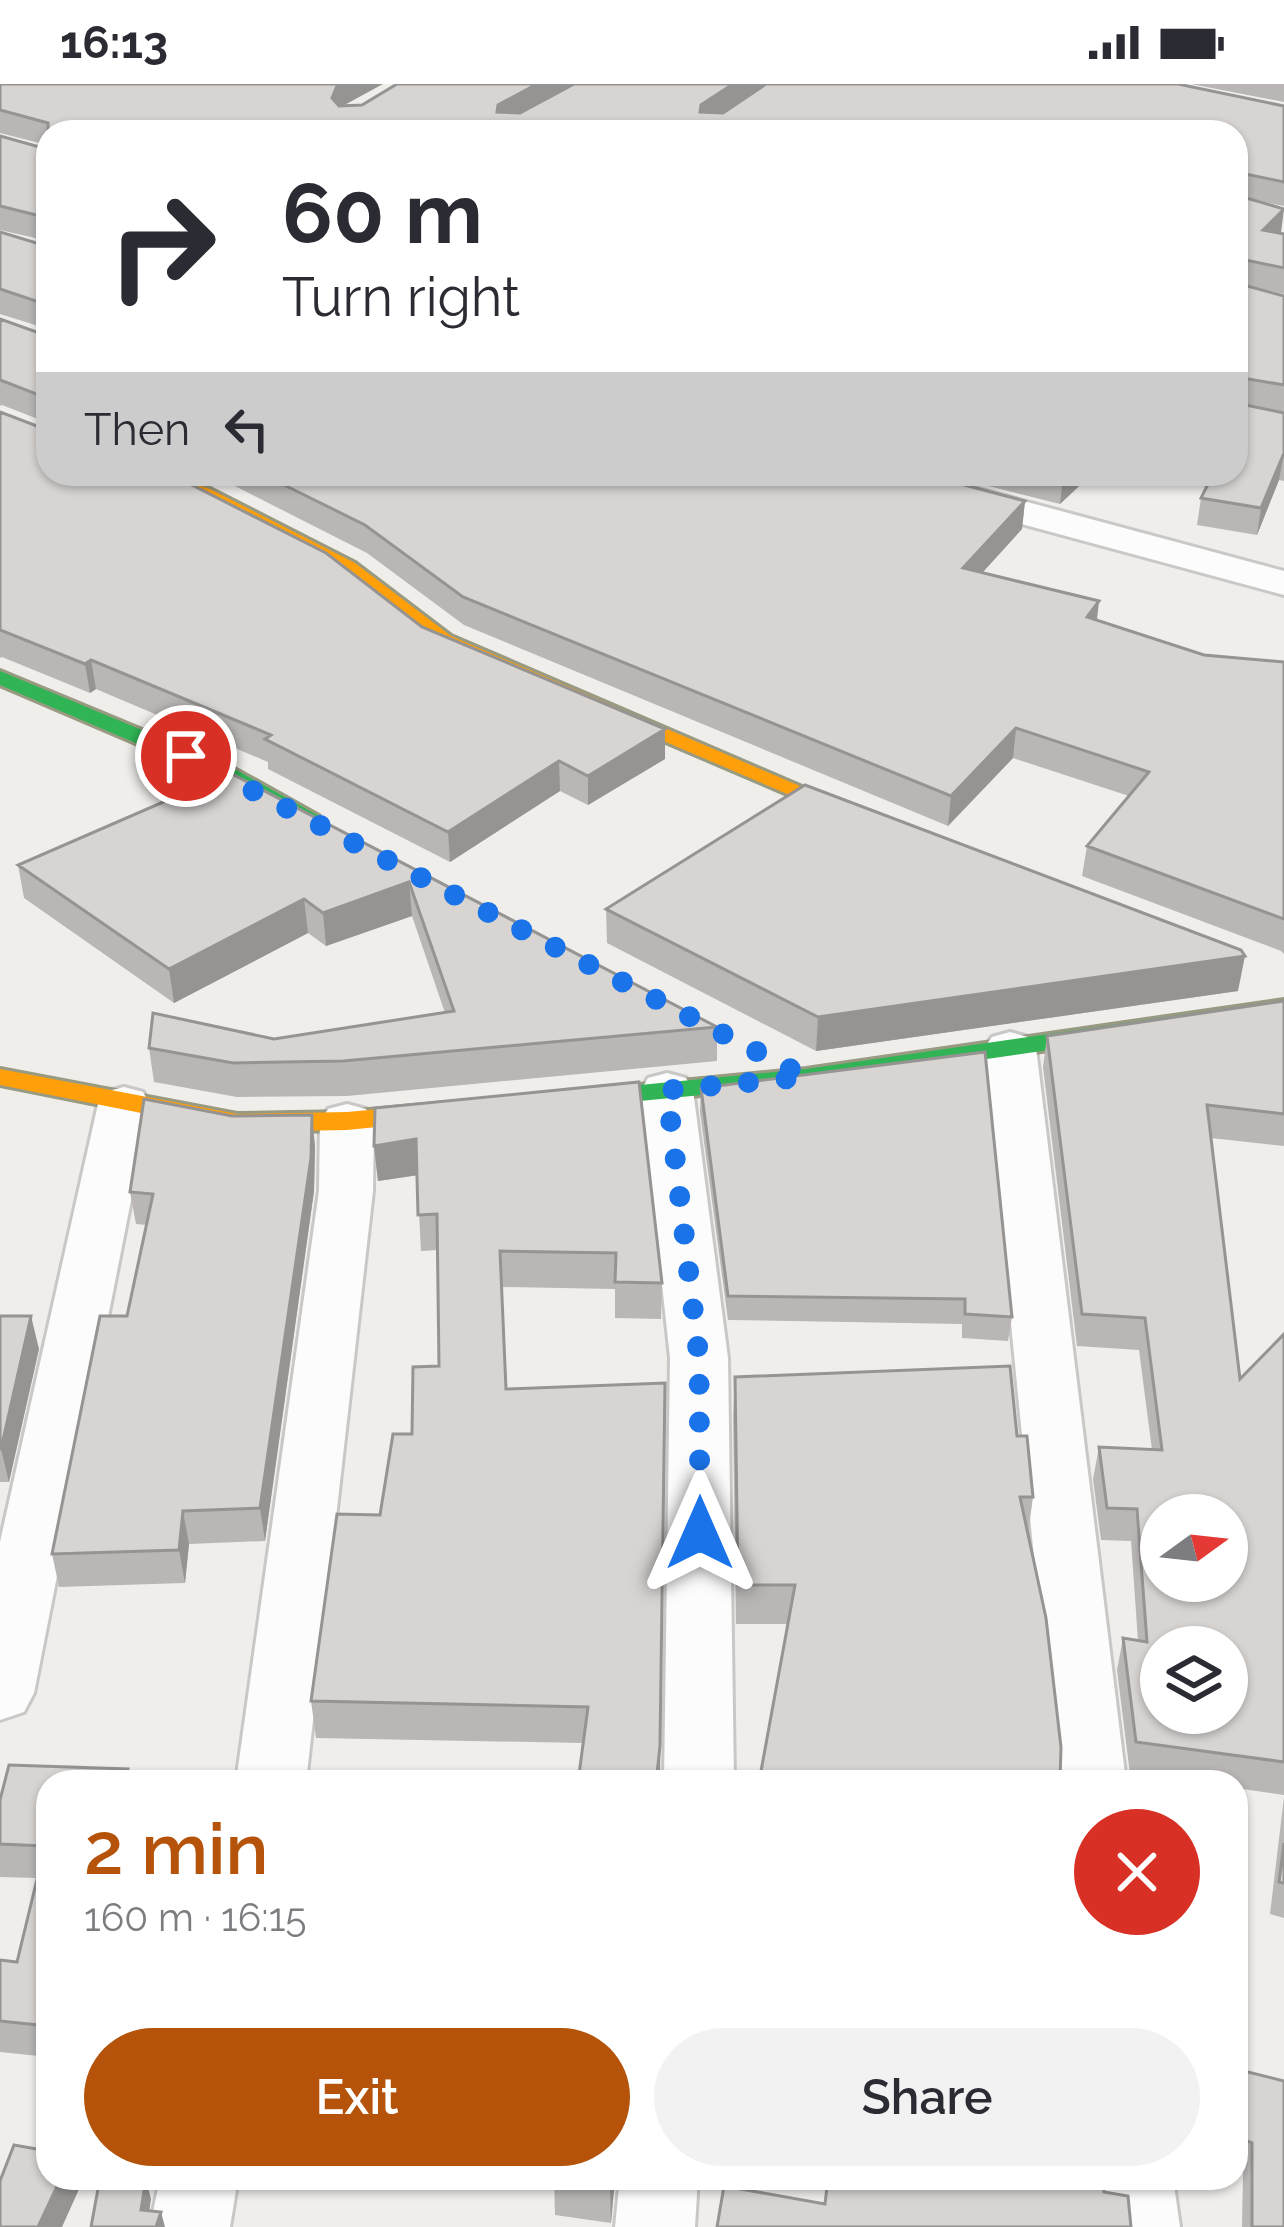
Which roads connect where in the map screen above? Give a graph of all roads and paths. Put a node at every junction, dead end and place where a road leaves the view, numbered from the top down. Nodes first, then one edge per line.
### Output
1 (180, 486) edge
2 (924, 486) edge
3 (1284, 583) edge
4 (0, 677) edge
5 (327, 826) edge
6 (910, 836) edge
7 (1280, 999) edge
8 (1010, 1048) junction
9 (764, 1055) dead end
10 (0, 1077) edge
11 (806, 1077) junction
12 (667, 1090) junction
13 (124, 1104) junction
14 (347, 1121) junction
15 (0, 1693) edge
16 (273, 1770) edge
17 (699, 1770) edge
18 (1089, 1770) edge
19 (197, 2190) edge
20 (658, 2190) edge
21 (1135, 2190) edge
22 (190, 2227) edge
23 (655, 2227) edge
24 (1140, 2227) edge

1 - 6 street
2 - 3 street
4 - 5 street
7 - 8 street
8 - 11 street
8 - 18 street
9 - 11 street
10 - 13 street
11 - 12 street
12 - 14 street
12 - 17 street
13 - 14 street
13 - 15 street
14 - 16 street
19 - 22 street
20 - 23 street
21 - 24 street

